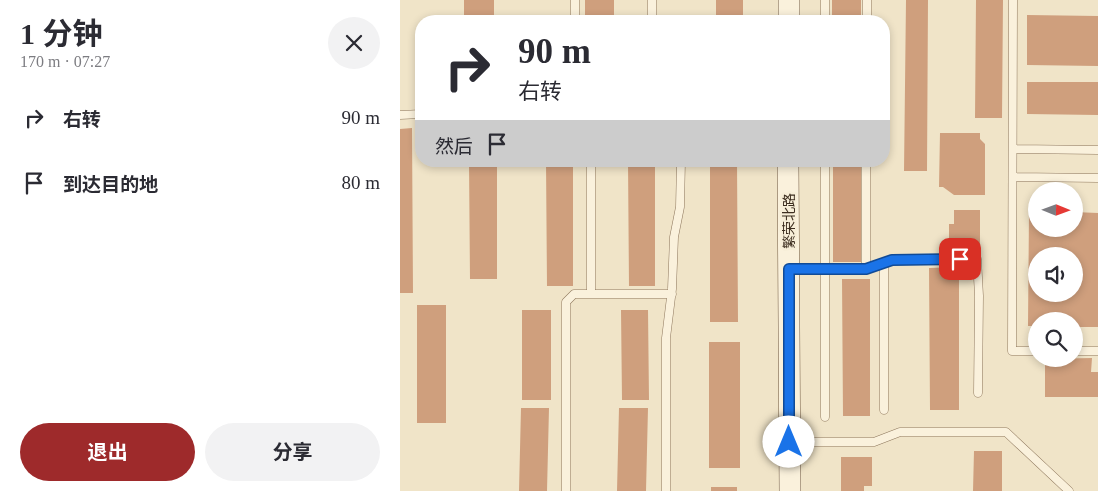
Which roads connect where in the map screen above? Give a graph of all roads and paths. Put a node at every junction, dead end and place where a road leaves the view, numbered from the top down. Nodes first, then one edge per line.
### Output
1 (575, 0) edge
2 (652, 0) edge
3 (789, 0) edge
4 (825, 0) edge
5 (867, 0) edge
6 (1013, 0) edge
7 (575, 15) edge
8 (652, 15) edge
9 (789, 15) edge
10 (825, 15) edge
11 (867, 15) edge
12 (415, 114) edge
13 (400, 115) edge
14 (1013, 149) junction
15 (1098, 150) edge
16 (590, 167) edge
17 (681, 167) edge
18 (788, 167) edge
19 (825, 167) edge
20 (866, 167) edge
21 (1013, 178) junction
22 (1098, 178) edge
23 (884, 263) junction
24 (789, 269) junction
25 (825, 269) junction
26 (866, 269) junction
27 (591, 294) junction
28 (672, 294) junction
29 (1028, 351) edge
30 (1083, 351) edge
31 (1098, 351) edge
32 (978, 393) dead end
33 (884, 410) dead end
34 (826, 417) dead end
35 (789, 442) junction
36 (566, 491) edge
37 (666, 491) edge
38 (790, 491) edge
39 (1069, 491) edge

1 - 7 lane
2 - 8 lane
3 - 9 street
4 - 10 lane
5 - 11 lane
6 - 14 lane
12 - 13 lane
14 - 15 lane
14 - 21 lane
16 - 27 lane
17 - 28 lane
18 - 24 street, 繁荣北路
19 - 25 lane
20 - 26 lane
21 - 22 lane
21 - 29 lane
23 - 26 lane
23 - 32 lane
23 - 33 lane
24 - 25 lane
24 - 35 street, 繁荣北路
25 - 26 lane
25 - 34 lane
27 - 28 lane
27 - 36 lane
28 - 37 lane
30 - 31 lane
35 - 38 street, 繁荣北路
35 - 39 lane

